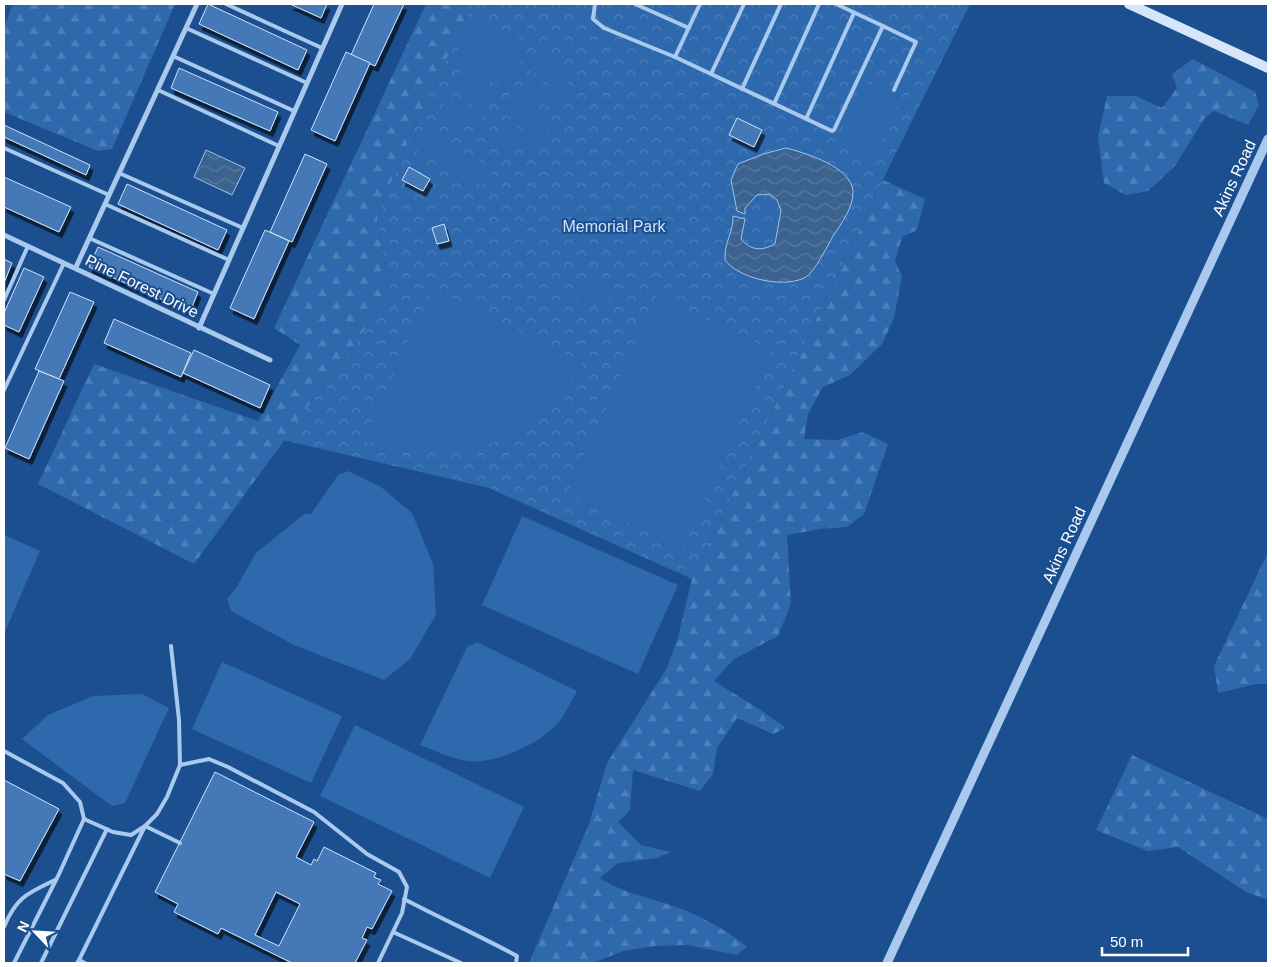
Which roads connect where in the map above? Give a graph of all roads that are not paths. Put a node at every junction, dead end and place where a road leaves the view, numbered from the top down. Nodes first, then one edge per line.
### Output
1 (197, 4) edge
2 (226, 4) edge
3 (342, 4) edge
4 (595, 4) edge
5 (634, 4) edge
6 (700, 4) edge
7 (744, 4) edge
8 (781, 4) edge
9 (819, 4) edge
10 (836, 4) edge
11 (1129, 4) edge
12 (854, 13) junction
13 (883, 26) junction
14 (186, 28) junction
15 (689, 28) junction
16 (322, 48) junction
17 (173, 56) junction
18 (675, 57) junction
19 (1268, 68) edge
20 (711, 74) junction
21 (307, 83) junction
22 (742, 89) junction
23 (158, 90) junction
24 (894, 90) dead end
25 (774, 104) junction
26 (294, 111) junction
27 (806, 119) junction
28 (1268, 140) edge
29 (279, 146) junction
30 (4, 148) edge
31 (119, 173) junction
32 (109, 194) junction
33 (104, 204) junction
34 (243, 228) junction
35 (4, 235) edge
36 (89, 238) junction
37 (28, 246) junction
38 (228, 260) junction
39 (64, 263) junction
40 (76, 267) junction
41 (214, 294) junction
42 (4, 300) edge
43 (199, 328) junction
44 (270, 360) dead end
45 (4, 390) edge
46 (171, 646) dead end
47 (4, 751) edge
48 (180, 766) junction
49 (84, 818) junction
50 (145, 826) junction
51 (107, 829) junction
52 (180, 843) dead end
53 (56, 880) junction
54 (404, 899) junction
55 (4, 927) edge
56 (393, 932) junction
57 (78, 962) edge
58 (14, 963) edge
59 (41, 963) edge
60 (85, 963) edge
61 (378, 963) edge
62 (461, 963) edge
63 (516, 963) edge
64 (887, 963) edge

1 - 14 street
2 - 16 lane
3 - 16 street
4 - 18 lane
5 - 15 lane
6 - 15 lane
7 - 20 lane
8 - 22 lane
9 - 25 lane
10 - 12 lane
11 - 19 main road
12 - 13 lane
12 - 27 lane
13 - 24 lane
13 - 27 lane
14 - 17 street
14 - 21 lane
15 - 18 lane
16 - 21 street
17 - 23 street
17 - 26 lane
18 - 20 lane
20 - 22 lane
21 - 26 street
22 - 25 lane
23 - 29 lane
23 - 31 street
25 - 27 lane
26 - 29 street
28 - 64 street, Akins Road
29 - 34 street
30 - 32 lane
31 - 32 street
31 - 34 lane
32 - 33 street
33 - 36 street
33 - 38 lane
34 - 38 street
35 - 37 street, Pine Forest Drive
36 - 40 street
36 - 41 lane
37 - 39 street, Pine Forest Drive
37 - 42 lane
38 - 41 street
39 - 40 street, Pine Forest Drive
39 - 45 lane
40 - 43 street, Pine Forest Drive
41 - 43 street
43 - 44 street, Pine Forest Drive
46 - 48 lane
47 - 49 lane
48 - 50 lane
48 - 54 lane
49 - 51 lane
49 - 53 lane
50 - 51 lane
50 - 52 lane
50 - 57 lane
51 - 59 lane
53 - 55 lane
53 - 58 lane
54 - 56 lane
54 - 63 lane
56 - 61 lane
56 - 62 lane
57 - 60 lane

